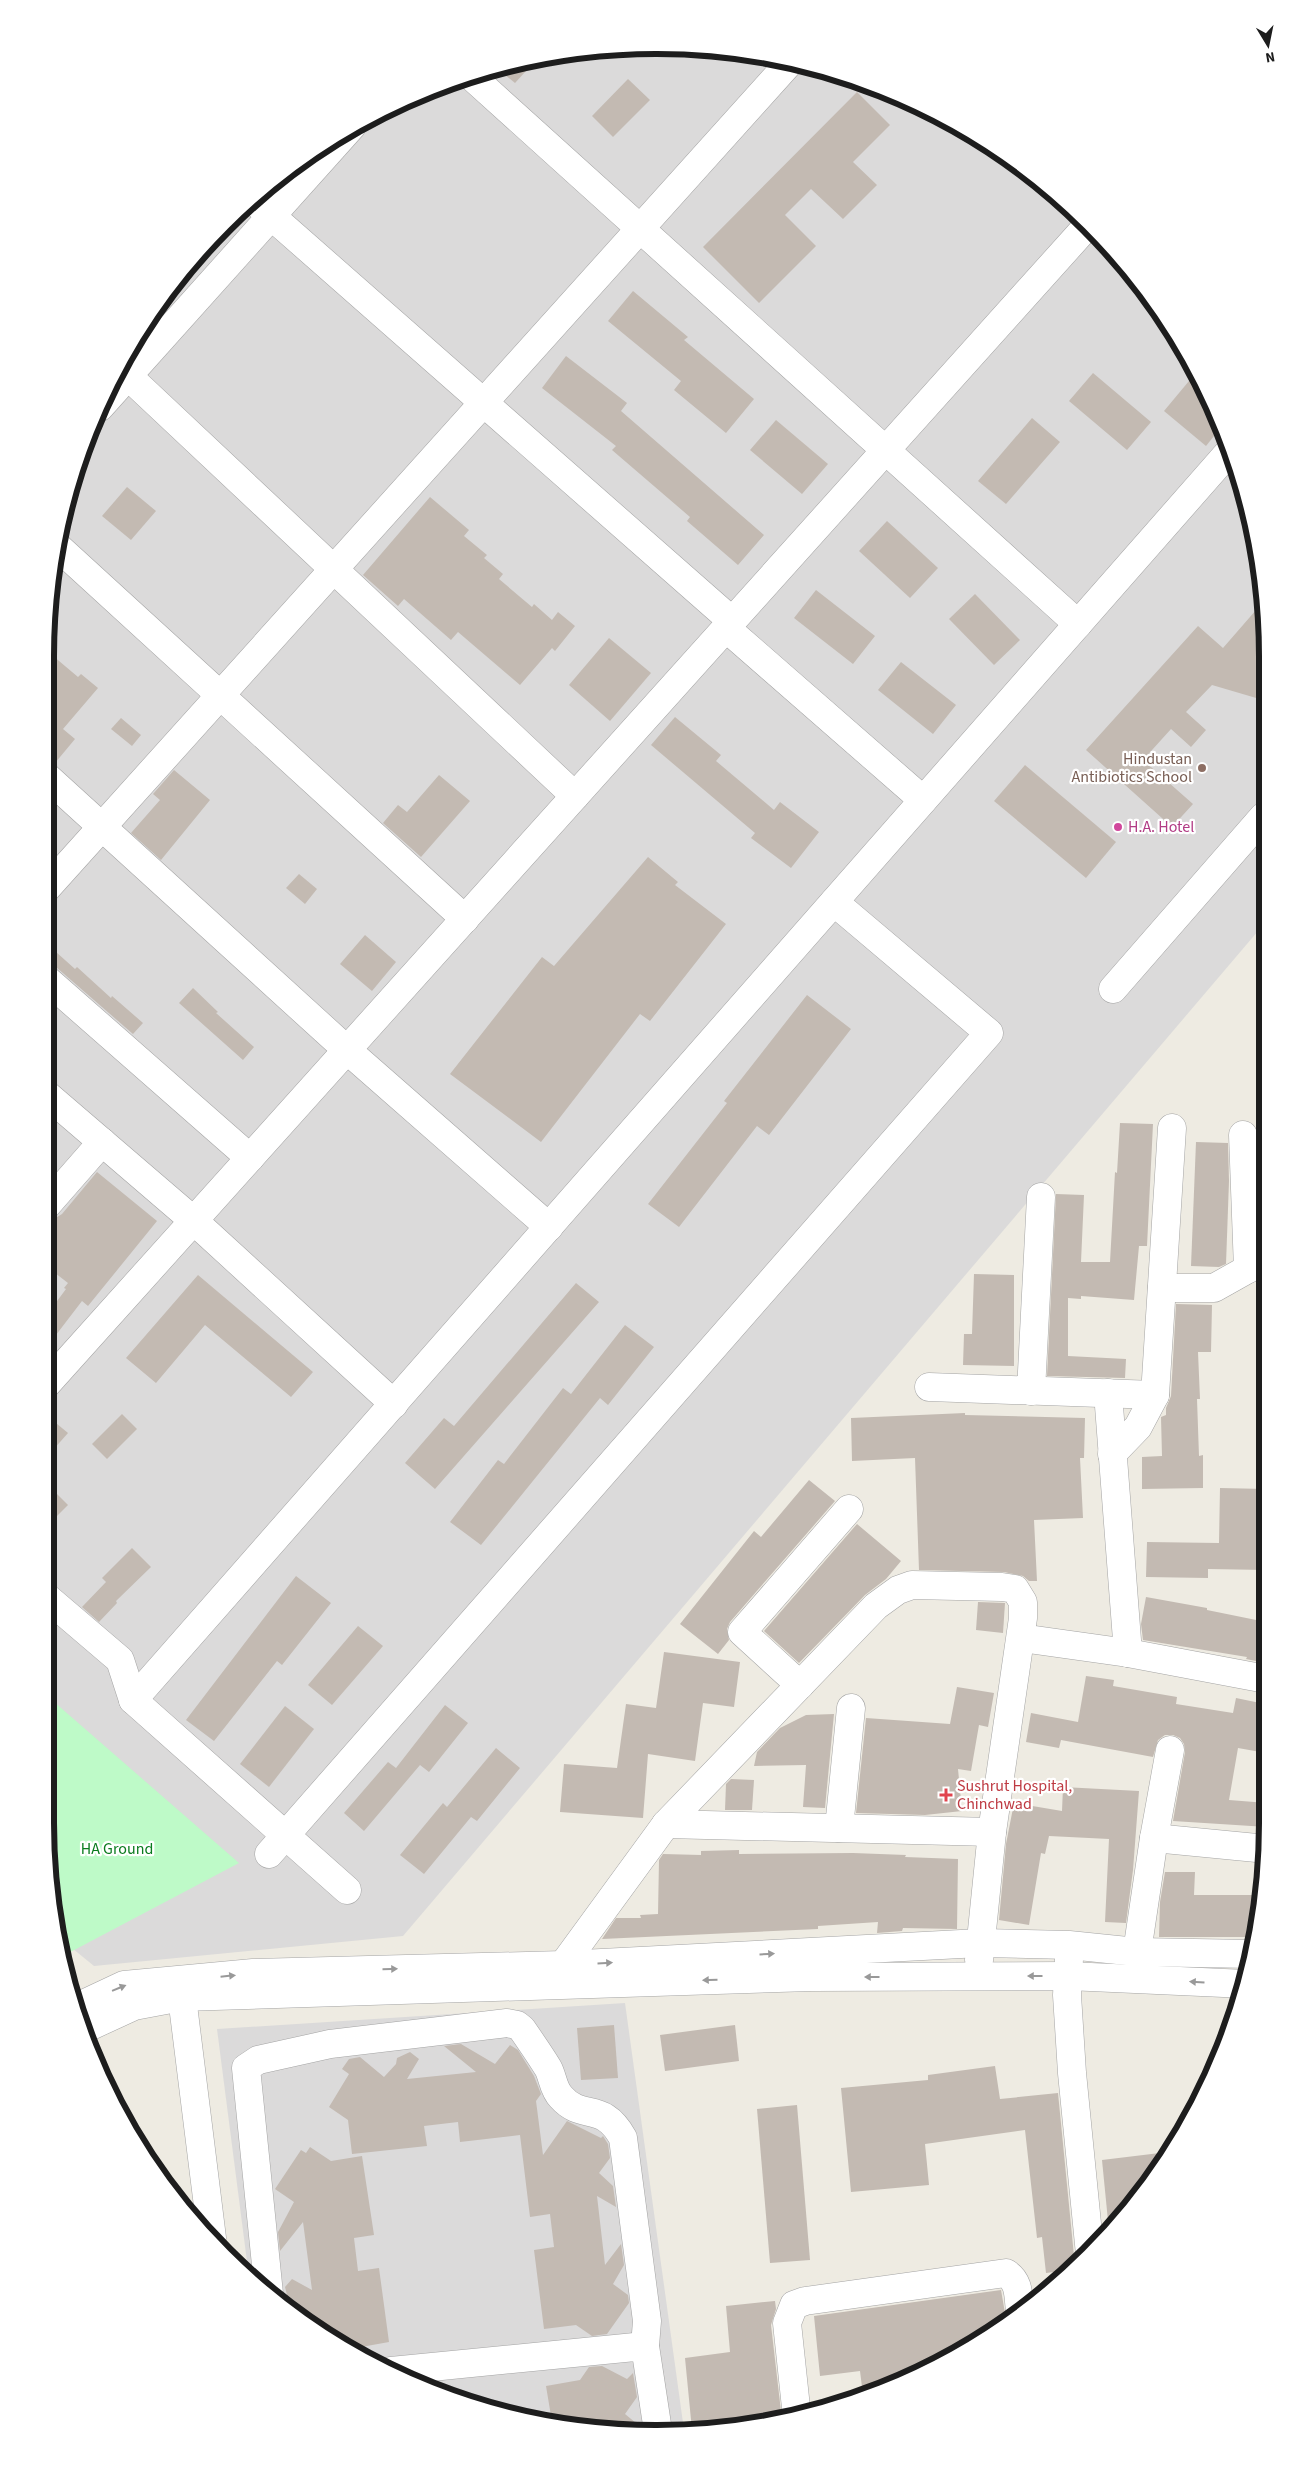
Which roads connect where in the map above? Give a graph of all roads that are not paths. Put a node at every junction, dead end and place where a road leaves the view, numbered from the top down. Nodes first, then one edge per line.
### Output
1 (785, 68) edge
2 (477, 81) edge
3 (311, 163) edge
4 (261, 208) edge
5 (640, 228) junction
6 (1083, 230) edge
7 (128, 376) junction
8 (117, 388) edge
9 (484, 402) junction
10 (886, 450) junction
11 (1225, 457) edge
12 (63, 552) edge
13 (334, 569) junction
14 (729, 624) junction
15 (1078, 624) junction
16 (220, 696) junction
17 (54, 783) edge
18 (575, 796) junction
19 (924, 800) junction
20 (1259, 823) edge
21 (102, 827) junction
22 (54, 880) edge
23 (834, 902) junction
24 (465, 919) junction
25 (54, 986) edge
26 (1113, 989) dead end
27 (347, 1050) junction
28 (54, 1101) edge
29 (1172, 1128) dead end
30 (1243, 1135) dead end
31 (102, 1142) junction
32 (250, 1158) junction
33 (54, 1197) edge
34 (1041, 1197) dead end
35 (194, 1221) junction
36 (549, 1227) junction
37 (1256, 1264) edge
38 (1162, 1288) junction
39 (54, 1377) edge
40 (928, 1387) dead end
41 (1031, 1390) junction
42 (1108, 1393) junction
43 (1155, 1395) junction
44 (394, 1404) junction
45 (1112, 1454) junction
46 (849, 1508) dead end
47 (54, 1604) edge
48 (1021, 1638) junction
49 (1128, 1653) junction
50 (1259, 1678) edge
51 (800, 1684) junction
52 (134, 1700) junction
53 (850, 1708) dead end
54 (1170, 1750) dead end
55 (666, 1824) junction
56 (839, 1828) junction
57 (992, 1832) junction
58 (1154, 1838) junction
59 (278, 1845) junction
60 (1258, 1848) edge
61 (347, 1890) dead end
62 (980, 1943) junction
63 (1069, 1945) junction
64 (1137, 1952) junction
65 (1245, 1954) edge
66 (563, 1975) junction
67 (1068, 1976) junction
68 (978, 1977) junction
69 (1238, 1984) edge
70 (181, 1988) junction
71 (82, 2005) edge
72 (90, 2026) edge
73 (211, 2228) edge
74 (1089, 2243) edge
75 (268, 2283) edge
76 (1019, 2304) edge
77 (645, 2346) junction
78 (405, 2370) edge
79 (796, 2409) edge
80 (657, 2425) edge

1 - 5 street
2 - 5 street
3 - 4 street
4 - 7 street
4 - 9 street
5 - 9 street
5 - 10 street
6 - 10 street
7 - 8 street
7 - 13 street
9 - 13 street
9 - 14 street
10 - 14 street
10 - 15 street
11 - 15 street
12 - 16 street
13 - 16 street
13 - 18 street
14 - 18 street
14 - 19 street
15 - 19 street
16 - 21 street
16 - 24 street
17 - 21 street
18 - 24 street
19 - 23 street
20 - 26 street
21 - 22 street
21 - 27 street
23 - 36 street
23 - 59 street
24 - 27 street
25 - 32 street
27 - 32 street
27 - 36 street
28 - 31 street
29 - 38 street
30 - 37 street
31 - 33 street
31 - 35 street
32 - 35 street
34 - 41 street
35 - 39 street
35 - 44 street
36 - 44 street
37 - 38 street
38 - 43 street
40 - 41 street
41 - 42 street
42 - 43 street
42 - 45 street
43 - 45 street
44 - 52 street
45 - 49 street
46 - 51 street
47 - 52 street
48 - 49 street
48 - 51 street
48 - 57 street
49 - 50 street
51 - 55 street
52 - 59 street
53 - 56 street
54 - 58 street
55 - 56 street
55 - 66 street
56 - 57 street
57 - 62 street
58 - 60 street
58 - 64 street
59 - 61 street
62 - 63 street
66 -> 62 street
62 - 68 street
63 - 64 street
63 - 67 street
64 - 65 street
68 -> 66 street
66 - 70 street
67 -> 68 street
69 -> 67 street
67 - 74 street
71 -> 70 street
70 - 72 street
70 - 73 street
75 - 77 street
76 - 79 street
77 - 78 street
77 - 80 street

